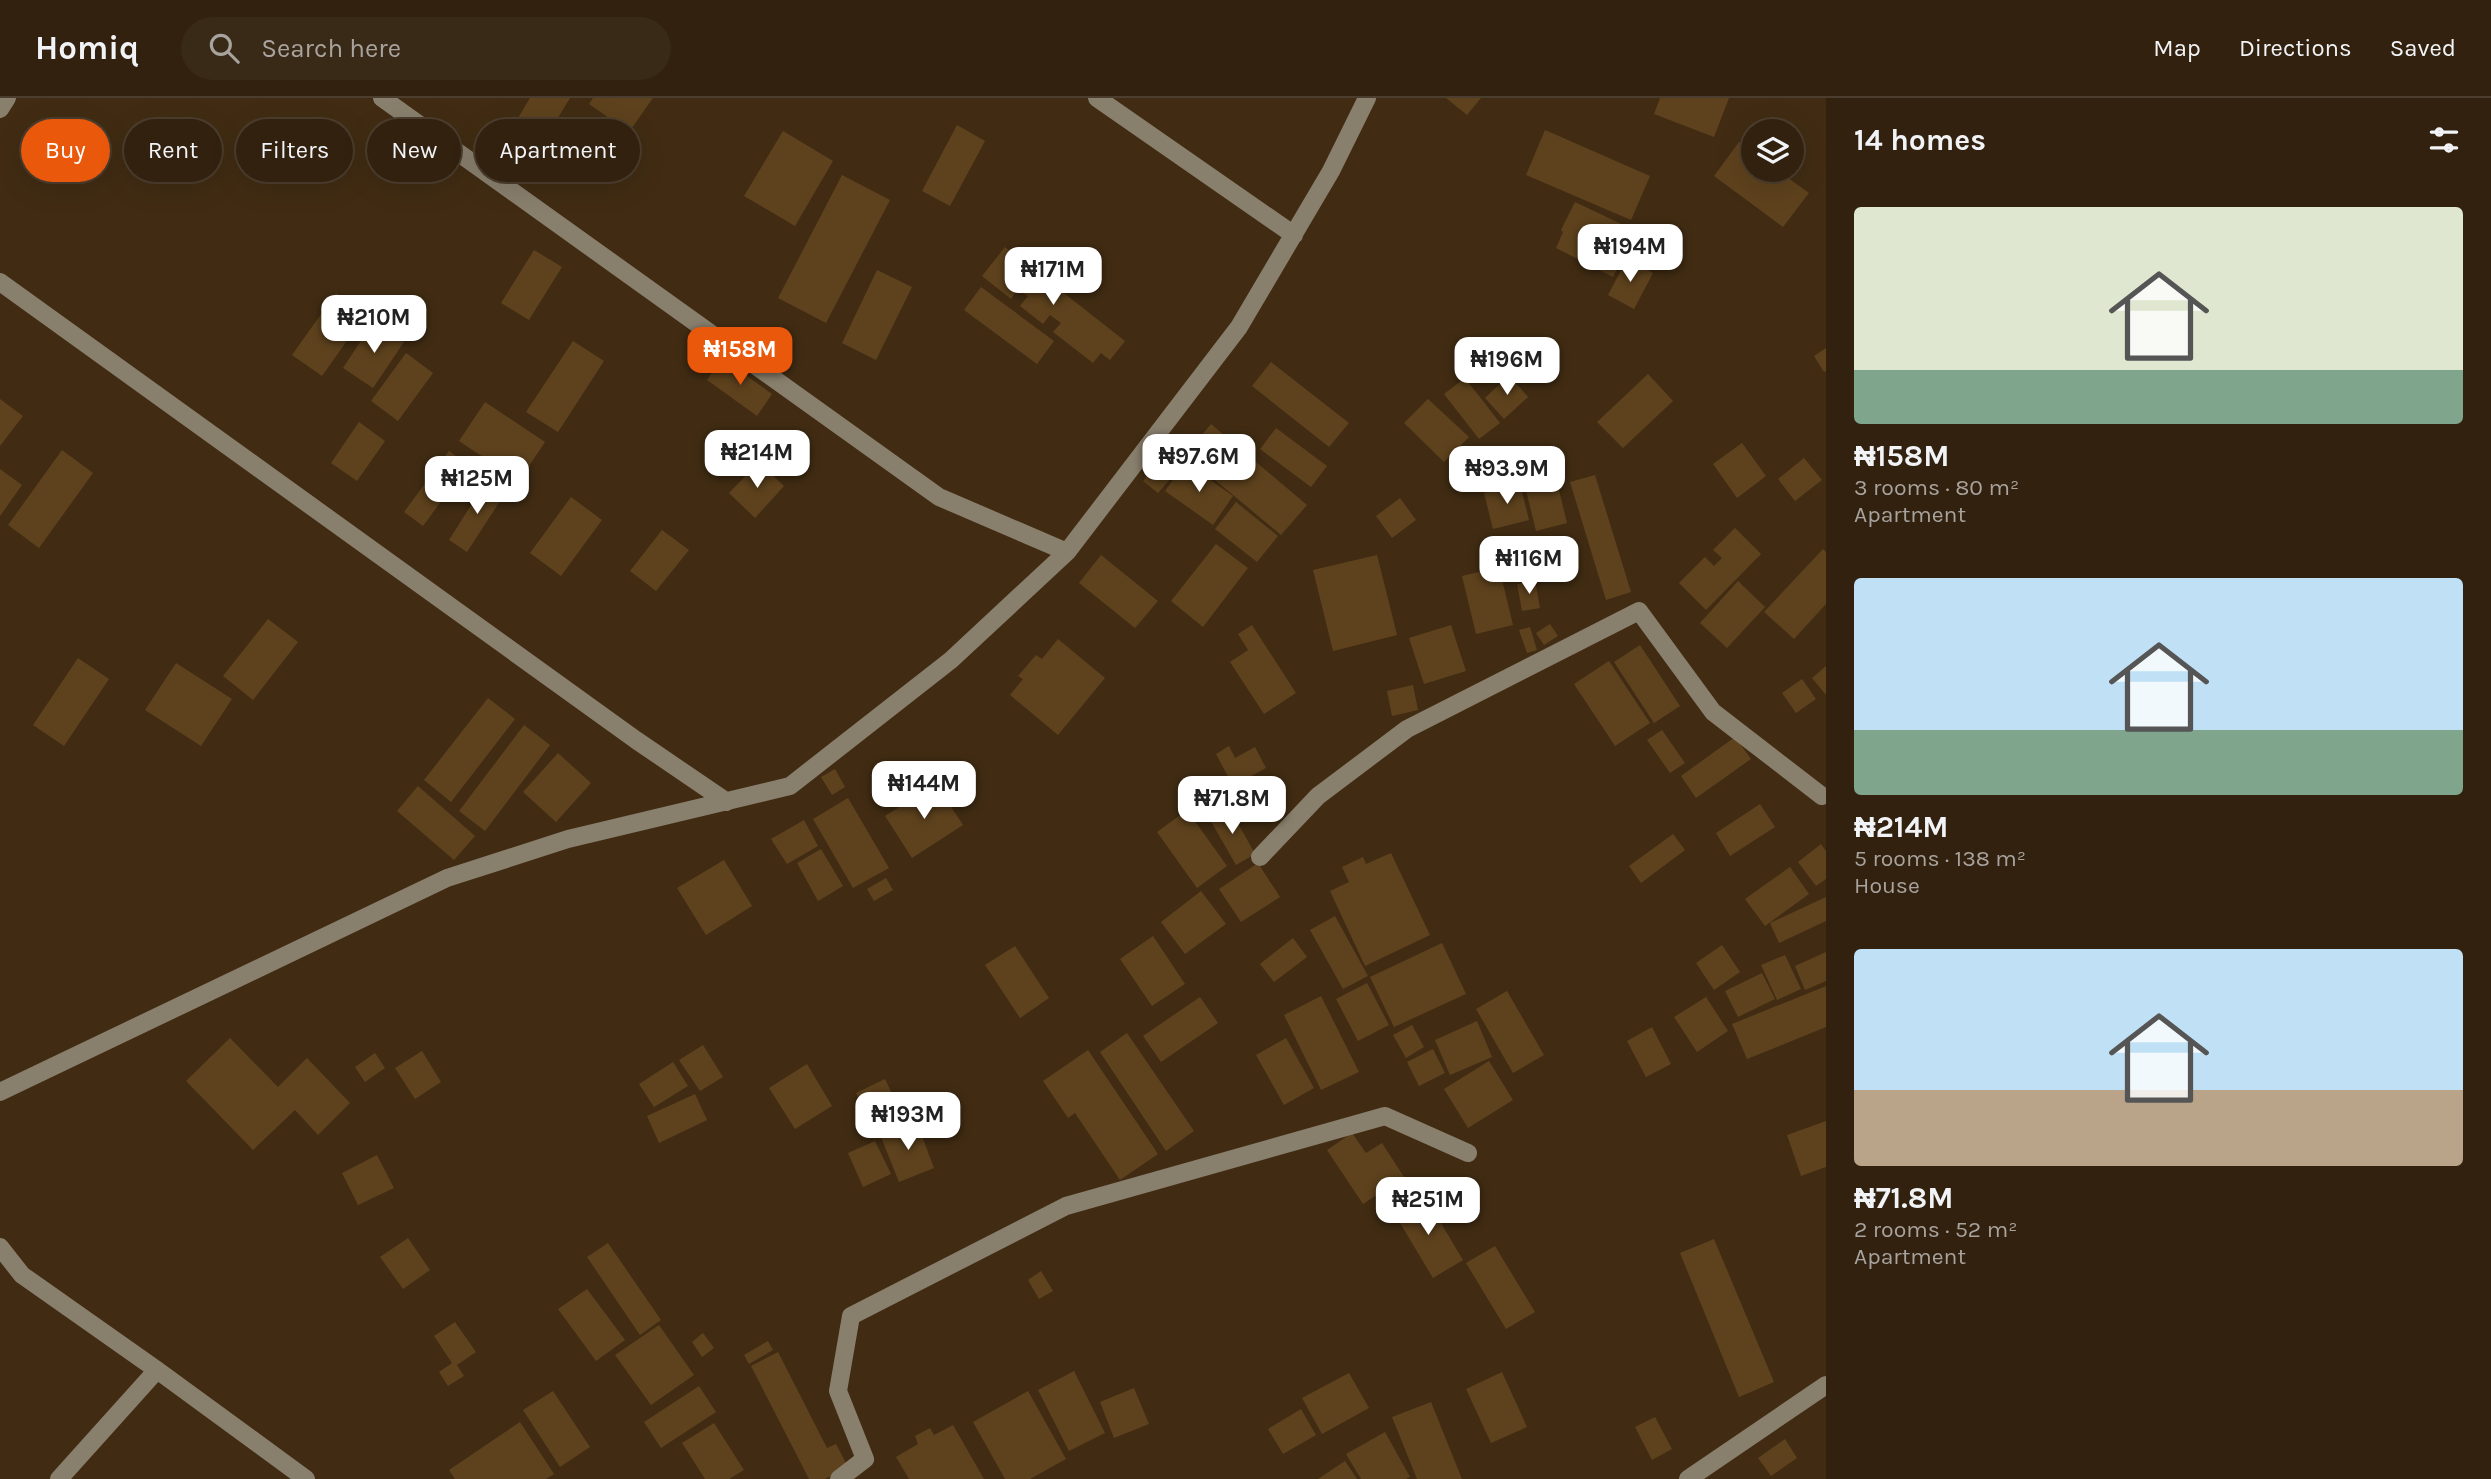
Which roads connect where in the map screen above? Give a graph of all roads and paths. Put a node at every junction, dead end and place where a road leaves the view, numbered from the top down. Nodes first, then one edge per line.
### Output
1 (7, 98) edge
2 (382, 98) edge
3 (1097, 98) edge
4 (1367, 98) edge
5 (0, 108) edge
6 (1294, 234) junction
7 (0, 282) edge
8 (1067, 552) junction
9 (1825, 800) edge
10 (727, 802) junction
11 (1260, 857) dead end
12 (0, 1093) edge
13 (1468, 1153) dead end
14 (0, 1247) edge
15 (157, 1370) junction
16 (1826, 1385) edge
17 (59, 1479) edge
18 (306, 1479) edge
19 (839, 1479) edge
20 (1688, 1479) edge

1 - 5 street
2 - 8 street
3 - 6 street
4 - 6 street
6 - 8 street
7 - 10 street
8 - 10 street
9 - 11 street
10 - 12 street
13 - 19 street
14 - 15 street
15 - 17 street
15 - 18 street
16 - 20 street

